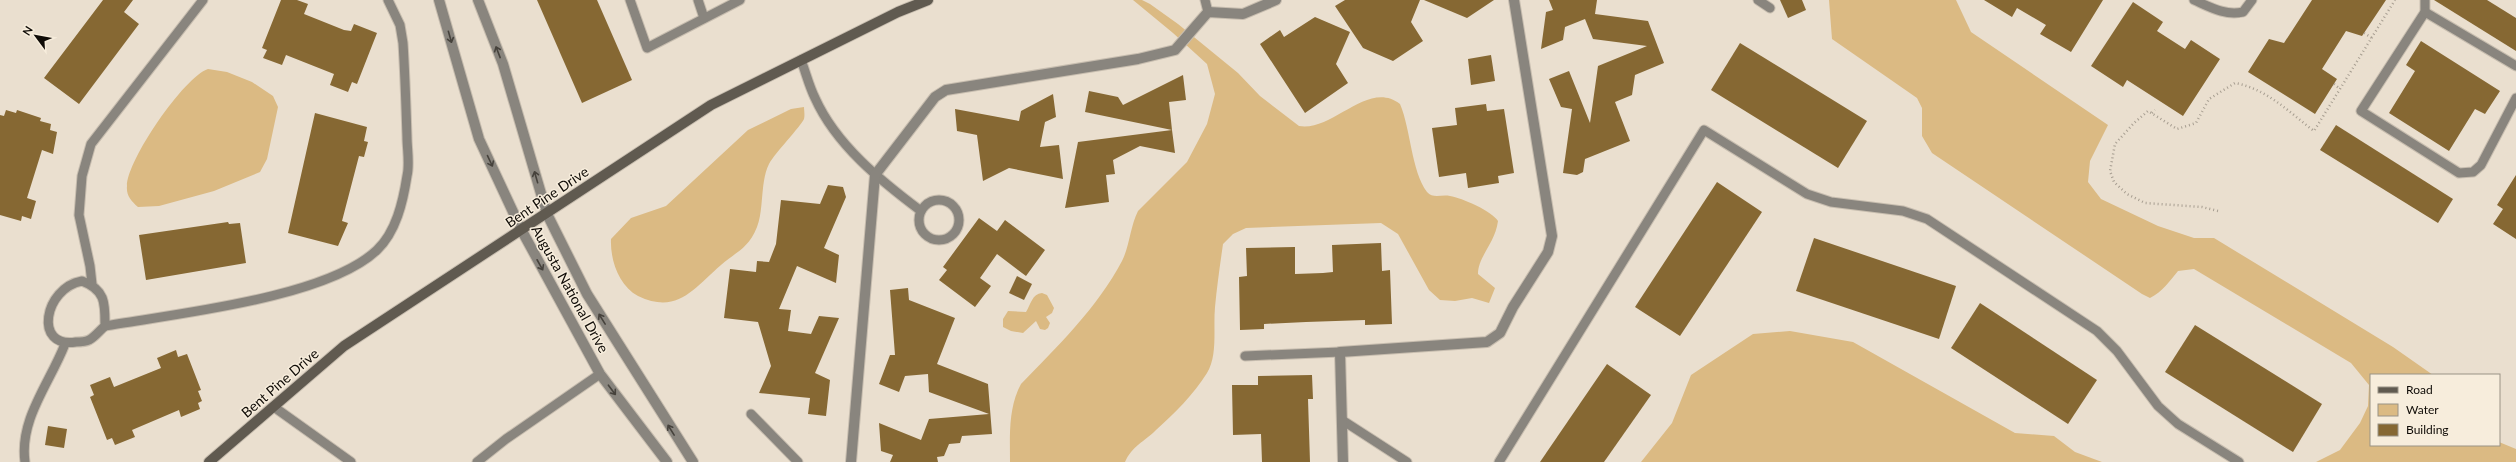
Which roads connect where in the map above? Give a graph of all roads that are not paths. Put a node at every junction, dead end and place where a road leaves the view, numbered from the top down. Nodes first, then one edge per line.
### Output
1 (203, 0) edge
2 (388, 0) edge
3 (439, 0) edge
4 (478, 0) edge
5 (630, 0) edge
6 (698, 0) edge
7 (740, 0) edge
8 (928, 0) edge
9 (1205, 0) edge
10 (1276, 0) edge
11 (1514, 0) edge
12 (1758, 0) edge
13 (2194, 0) edge
14 (2252, 0) edge
15 (2425, 0) edge
16 (1770, 8) dead end
17 (1208, 12) junction
18 (2425, 12) junction
19 (704, 18) junction
20 (801, 60) junction
21 (2516, 66) edge
22 (2516, 98) edge
23 (875, 175) junction
24 (921, 211) junction
25 (547, 214) junction
26 (522, 230) junction
27 (92, 284) junction
28 (106, 326) junction
29 (65, 344) junction
30 (1340, 352) junction
31 (1245, 356) dead end
32 (600, 374) junction
33 (274, 407) junction
34 (752, 414) dead end
35 (1342, 420) junction
36 (25, 462) edge
37 (209, 462) edge
38 (351, 462) edge
39 (477, 462) edge
40 (667, 462) edge
41 (693, 462) edge
42 (798, 462) edge
43 (851, 462) edge
44 (1343, 462) edge
45 (1407, 462) edge
46 (1499, 462) edge
47 (2239, 462) edge

1 - 27 lane
2 - 28 lane
3 -> 26 street, Augusta National Drive
25 -> 4 street, Augusta National Drive
5 - 19 lane
6 - 19 lane
7 - 19 lane
8 - 20 street, Bent Pine Drive
9 - 17 lane
10 - 17 street
11 - 30 street
12 - 16 lane
13 - 14 lane
15 - 18 lane
17 - 23 street
18 - 21 lane
18 - 22 lane
20 - 23 lane
20 - 25 street, Bent Pine Drive
23 - 24 lane
23 - 43 street
24 - 24 lane
25 - 26 street, Bent Pine Drive
41 -> 25 street, Augusta National Drive
26 -> 32 street, Augusta National Drive
26 - 33 street, Bent Pine Drive
27 - 28 lane
27 - 29 lane
28 - 29 lane
29 - 36 lane
30 - 31 lane
30 - 35 street
32 - 39 lane
32 -> 40 street, Augusta National Drive
33 - 37 street, Bent Pine Drive
33 - 38 lane
34 - 42 lane
35 - 44 street
35 - 45 lane
46 - 47 lane

